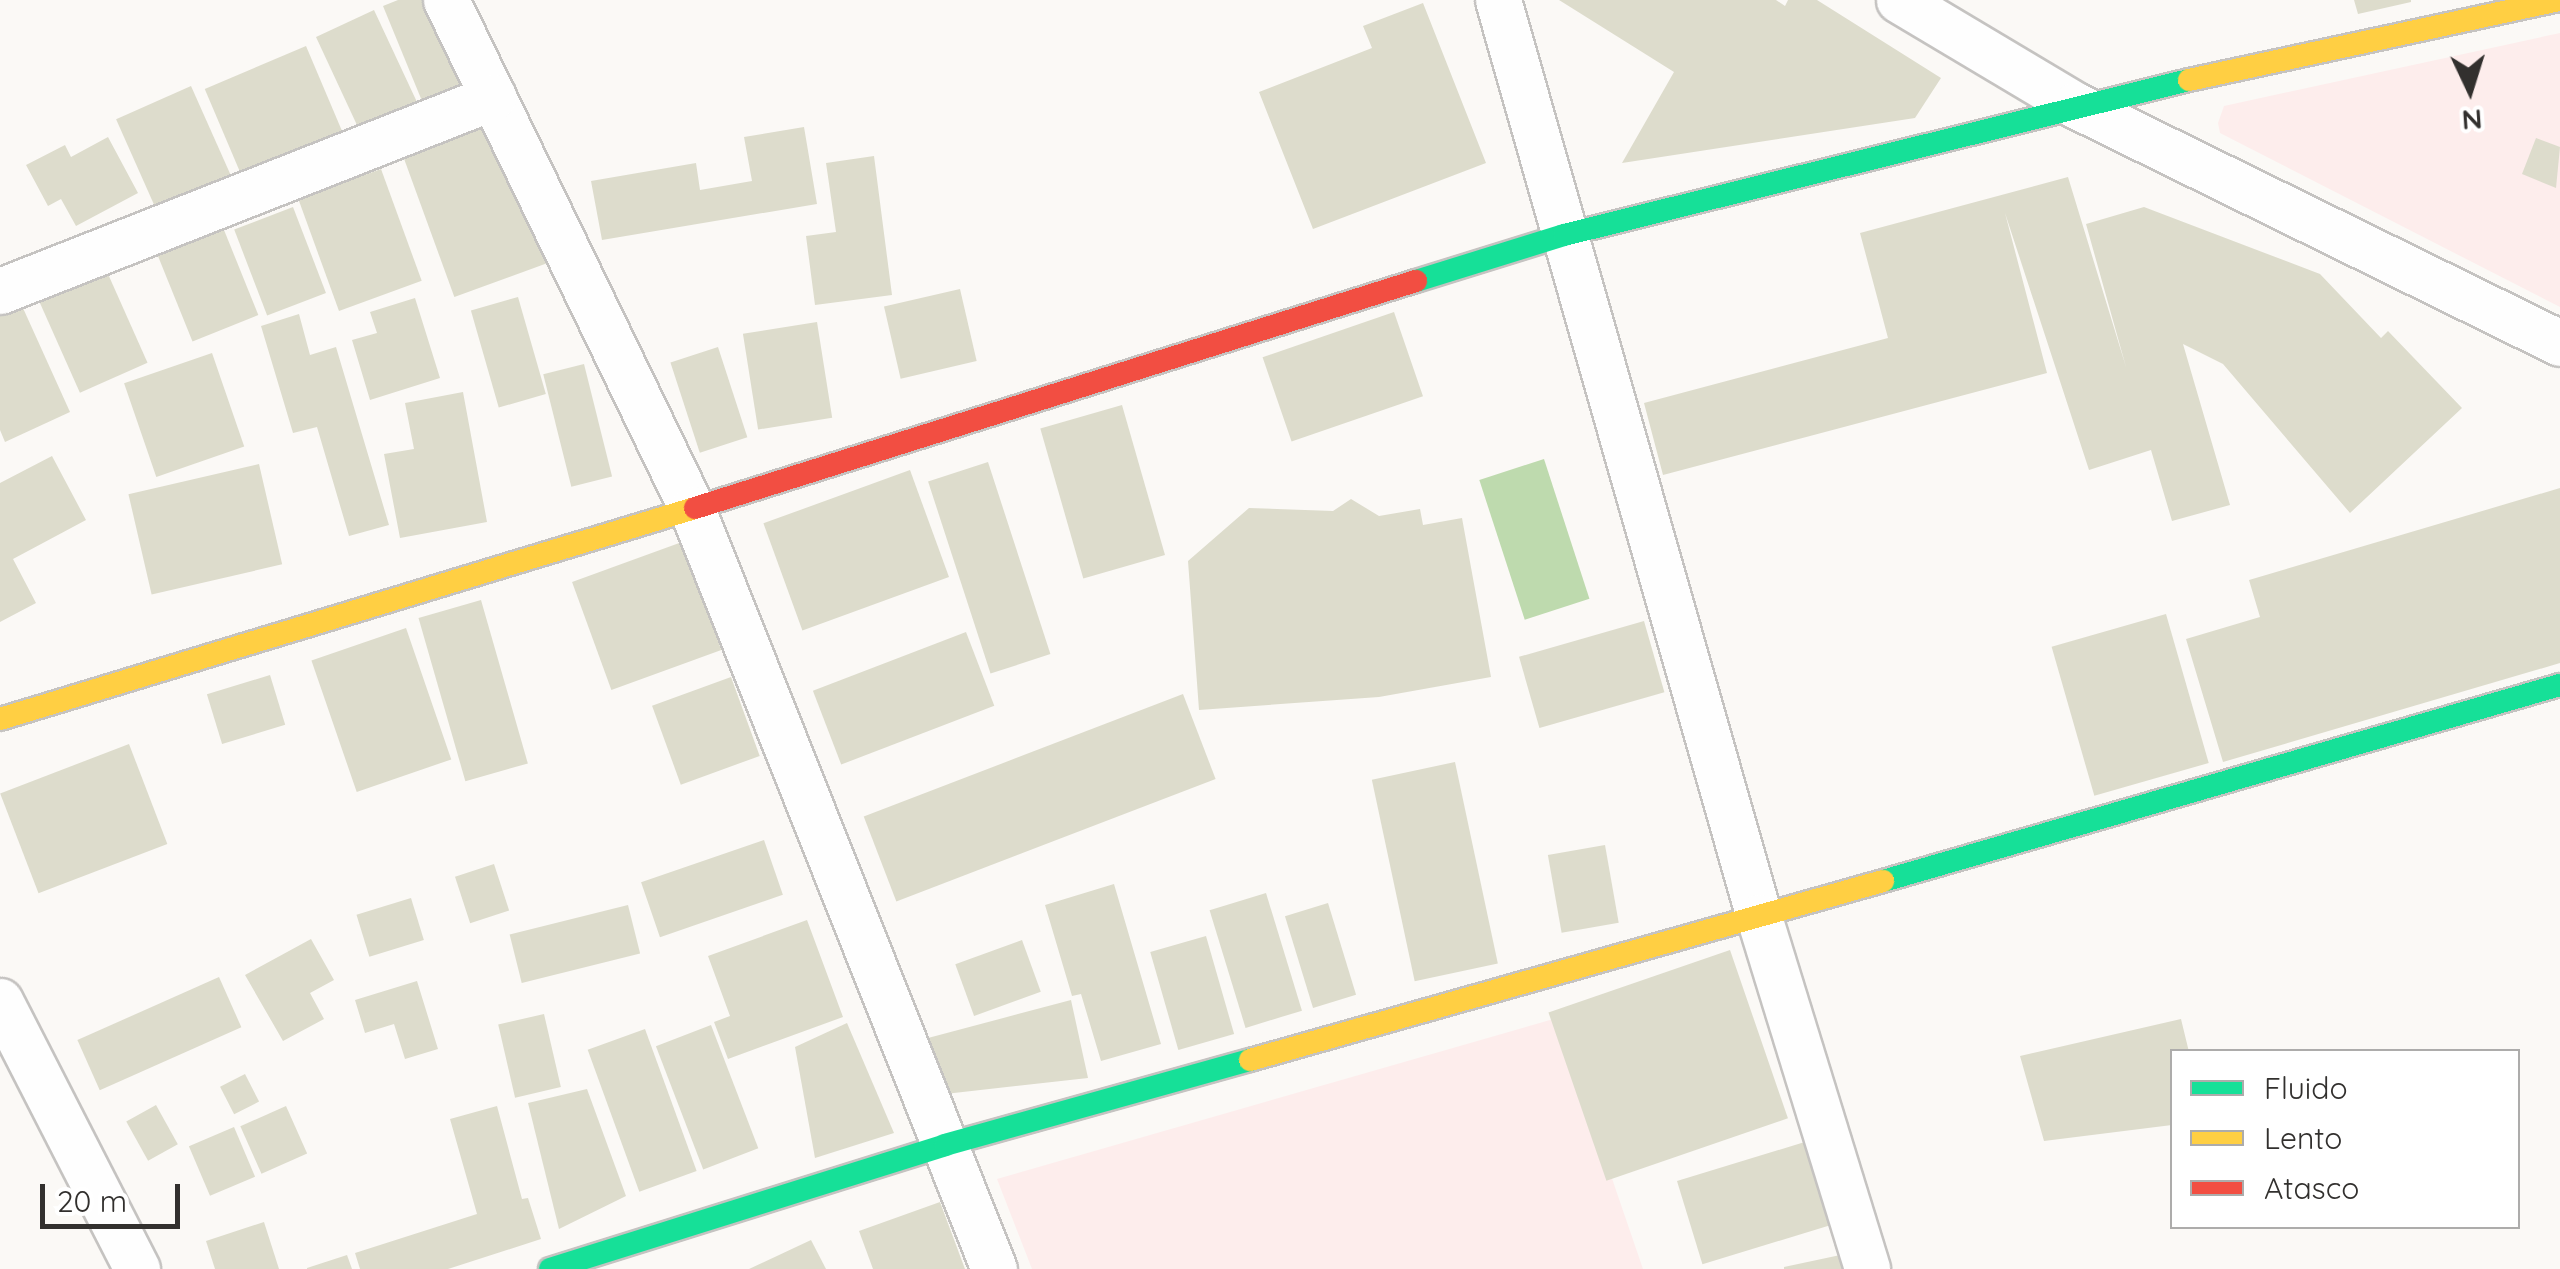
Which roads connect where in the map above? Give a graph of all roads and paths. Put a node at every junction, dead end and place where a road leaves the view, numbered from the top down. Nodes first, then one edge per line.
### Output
1 (446, 0) edge
2 (1498, 0) edge
3 (1898, 0) edge
4 (2560, 0) edge
5 (493, 98) junction
6 (2075, 105) junction
7 (1564, 235) junction
8 (0, 291) edge
9 (2560, 343) edge
10 (692, 509) junction
11 (2560, 685) edge
12 (0, 719) edge
13 (1759, 917) junction
14 (0, 1001) edge
15 (945, 1145) junction
16 (137, 1269) edge
17 (550, 1269) edge
18 (994, 1269) edge
19 (1868, 1269) edge

1 - 5 street
2 - 7 street
3 - 6 street
4 - 6 street
5 - 8 street
5 - 10 street
6 - 7 street
6 - 9 street
7 - 10 street
7 - 13 street
10 - 12 street
10 - 15 street
11 - 13 street
13 - 15 street
13 - 19 street
14 - 16 street
15 - 17 street
15 - 18 street

